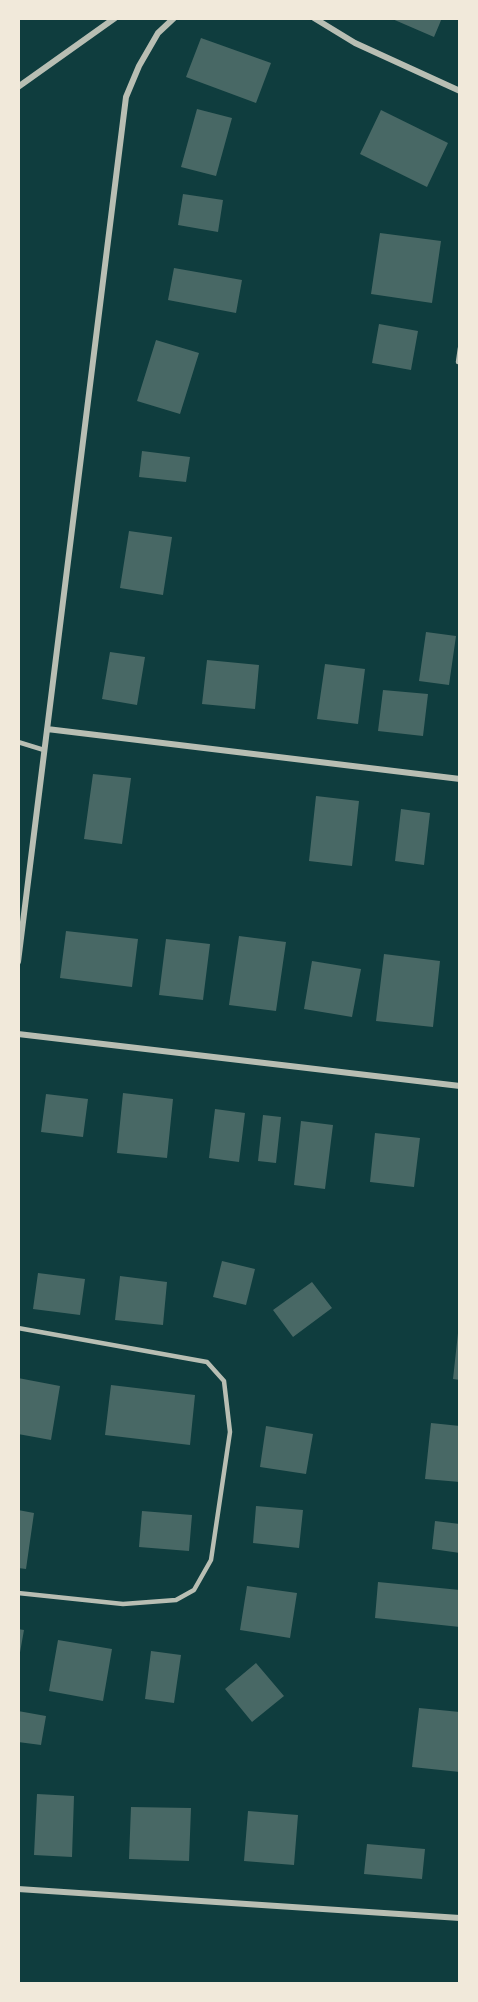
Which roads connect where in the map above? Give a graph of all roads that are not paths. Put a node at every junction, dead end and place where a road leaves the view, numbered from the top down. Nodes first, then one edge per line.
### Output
1 (115, 18) edge
2 (174, 18) edge
3 (314, 18) edge
4 (18, 87) edge
5 (460, 91) edge
6 (460, 348) edge
7 (458, 362) dead end
8 (47, 729) junction
9 (18, 742) edge
10 (44, 750) junction
11 (460, 779) edge
12 (18, 962) edge
13 (18, 1034) edge
14 (460, 1086) edge
15 (18, 1328) edge
16 (18, 1593) edge
17 (18, 1889) edge
18 (460, 1918) edge

1 - 4 street
2 - 8 street
3 - 5 street
6 - 7 lane
8 - 10 street
8 - 11 street
9 - 10 lane
10 - 12 street
13 - 14 street
15 - 16 lane
17 - 18 street

